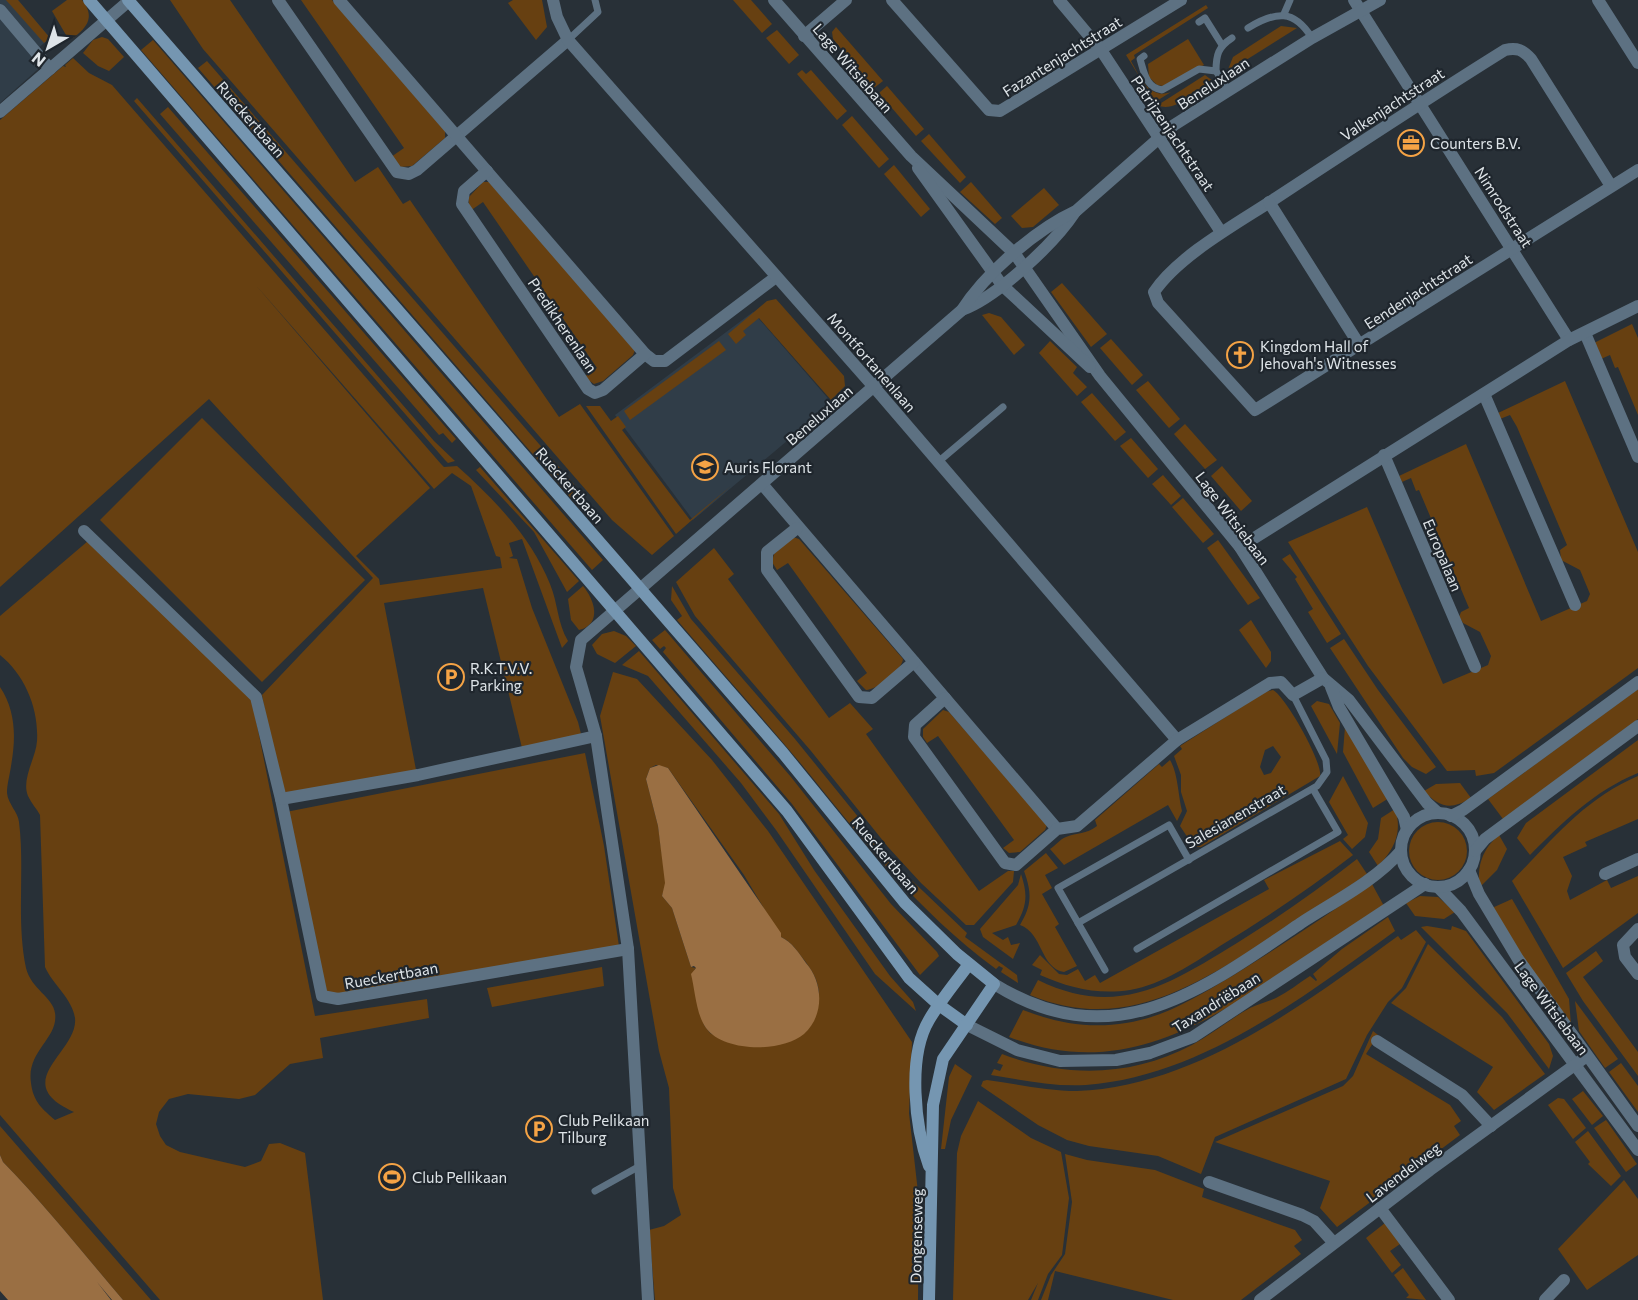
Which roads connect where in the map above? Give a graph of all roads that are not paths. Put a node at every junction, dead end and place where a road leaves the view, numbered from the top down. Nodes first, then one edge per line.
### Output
1 (88, 0) edge
2 (129, 0) edge
3 (278, 0) edge
4 (339, 0) edge
5 (553, 0) edge
6 (595, 0) edge
7 (774, 0) edge
8 (846, 0) edge
9 (892, 0) edge
10 (1059, 0) edge
11 (1180, 0) edge
12 (1290, 0) edge
13 (1354, 0) edge
14 (1380, 0) edge
15 (1598, 0) edge
16 (0, 10) edge
17 (1361, 11) junction
18 (1284, 14) junction
19 (106, 21) junction
20 (1199, 22) dead end
21 (1248, 28) dead end
22 (804, 36) junction
23 (1232, 38) dead end
24 (1312, 38) junction
25 (568, 39) junction
26 (1222, 45) junction
27 (1101, 50) junction
28 (1143, 56) dead end
29 (1638, 63) edge
30 (50, 69) junction
31 (1216, 71) junction
32 (1228, 90) junction
33 (1420, 103) junction
34 (0, 112) edge
35 (457, 135) junction
36 (1158, 140) junction
37 (911, 156) junction
38 (1638, 170) edge
39 (487, 171) junction
40 (1611, 186) junction
41 (1269, 202) junction
42 (1076, 211) junction
43 (1221, 232) junction
44 (1513, 248) junction
45 (1015, 254) junction
46 (1024, 266) junction
47 (993, 274) junction
48 (776, 277) junction
49 (1002, 285) junction
50 (1154, 292) joint
51 (1638, 306) edge
52 (962, 310) junction
53 (1585, 333) junction
54 (1569, 340) junction
55 (1360, 346) junction
56 (645, 354) junction
57 (1101, 376) junction
58 (874, 387) junction
59 (1484, 394) junction
60 (1003, 407) dead end
61 (1384, 455) junction
62 (1638, 457) edge
63 (939, 463) junction
64 (762, 484) junction
65 (797, 528) junction
66 (84, 531) dead end
67 (1240, 547) junction
68 (640, 588) junction
69 (1575, 605) dead end
70 (615, 608) junction
71 (914, 662) junction
72 (1475, 667) dead end
73 (1327, 682) junction
74 (1638, 682) edge
75 (1293, 695) junction
76 (945, 698) junction
77 (1638, 726) edge
78 (596, 736) junction
79 (1177, 740) junction
80 (1313, 789) junction
81 (281, 799) junction
82 (1438, 813) junction
83 (1451, 816) junction
84 (1058, 829) junction
85 (1407, 830) junction
86 (1401, 851) junction
87 (1475, 851) junction
88 (1638, 859) edge
89 (1189, 860) junction
90 (1469, 870) junction
91 (1605, 874) dead end
92 (1425, 884) junction
93 (1438, 887) junction
94 (1078, 923) junction
95 (1638, 929) edge
96 (628, 949) junction
97 (1137, 949) dead end
98 (969, 964) junction
99 (1105, 970) dead end
100 (1638, 974) edge
101 (994, 984) junction
102 (939, 1005) junction
103 (967, 1025) junction
104 (1377, 1041) dead end
105 (1587, 1056) junction
106 (1575, 1064) junction
107 (1491, 1126) junction
108 (1638, 1126) edge
109 (1638, 1150) edge
110 (638, 1167) junction
111 (932, 1172) junction
112 (1209, 1182) dead end
113 (595, 1191) dead end
114 (1380, 1208) junction
115 (1334, 1242) junction
116 (1564, 1280) dead end
117 (648, 1300) edge
118 (929, 1300) edge
119 (1260, 1300) edge
120 (1449, 1300) edge
121 (1545, 1300) edge

1 - 19 main road
2 - 19 street, Rueckertbaan
2 - 68 main road, Rueckertbaan
3 - 35 street
4 - 35 street
5 - 25 street, Montfortanenlaan
6 - 25 lane
7 - 22 street, Lage Witsiebaan
8 - 22 street
9 - 27 street, Fazantenjachtstraat
10 - 27 street, Patrijzenjachtstraat
11 - 27 street, Fazantenjachtstraat
12 - 18 lane
13 - 17 street, Nimrodstraat
14 - 17 street, Beneluxlaan
15 - 29 street
16 - 30 street
17 - 24 street, Beneluxlaan
17 - 33 street, Nimrodstraat
18 - 21 lane
18 - 24 lane
19 - 30 street, Rueckertbaan
19 - 70 main road
20 - 26 lane
22 - 37 street, Lage Witsiebaan
23 - 26 lane
24 - 32 street, Beneluxlaan
25 - 35 street
25 - 48 street, Montfortanenlaan
26 - 31 lane
27 - 36 street, Patrijzenjachtstraat
28 - 31 lane
30 - 34 street, Rueckertbaan
31 - 32 lane
32 - 36 street, Beneluxlaan
33 - 40 street, Valkenjachtstraat
33 - 41 street, Valkenjachtstraat
33 - 44 street, Nimrodstraat
35 - 39 street
36 - 42 street, Beneluxlaan
36 - 43 street, Patrijzenjachtstraat
37 - 45 street, Lage Witsiebaan
37 - 47 street, Lage Witsiebaan
38 - 40 street, Eendenjachtstraat
39 - 56 street
39 - 56 street, Predikherenlaan
40 - 44 street, Eendenjachtstraat
41 - 43 street, Valkenjachtstraat
41 - 55 street
42 - 45 street, Beneluxlaan
42 - 46 street, Beneluxlaan
43 - 50 street, Valkenjachtstraat
44 - 54 street, Nimrodstraat
44 - 55 street, Eendenjachtstraat
45 - 46 street, Lage Witsiebaan
45 - 47 street, Beneluxlaan
46 - 49 street, Beneluxlaan
46 - 57 street, Lage Witsiebaan
47 - 49 street, Lage Witsiebaan
47 - 52 street, Beneluxlaan
48 - 56 street
48 - 58 street, Montfortanenlaan
49 - 52 street, Beneluxlaan
49 - 57 street, Lage Witsiebaan
50 - 55 street, Eendenjachtstraat
51 - 53 street
52 - 58 street, Beneluxlaan
53 - 54 street
53 - 62 street
54 - 59 street
57 - 67 street, Lage Witsiebaan
58 - 63 street, Montfortanenlaan
58 - 64 street, Beneluxlaan
59 - 61 street
59 - 69 street
60 - 63 lane
61 - 67 street
61 - 72 street, Europalaan
63 - 79 street, Montfortanenlaan
64 - 65 street
64 - 68 street, Beneluxlaan
65 - 71 street
65 - 71 street
66 - 81 street, Rueckertbaan
67 - 73 street, Lage Witsiebaan
68 - 70 street, Beneluxlaan
68 - 98 main road, Rueckertbaan
70 - 78 street
70 - 102 main road
71 - 76 street
73 - 75 street
73 - 82 street, Lage Witsiebaan
73 - 85 street, Lage Witsiebaan
74 - 83 street
75 - 79 street
75 - 80 lane
76 - 84 street
76 - 84 street
77 - 87 street
78 - 81 street
78 - 96 street
79 - 84 street
80 - 89 lane, Salesianenstraat
80 - 97 lane
81 - 96 street, Rueckertbaan
82 - 83 street
82 - 85 street
83 - 87 street
85 - 86 street
86 - 92 street
86 - 101 street, Taxandriëbaan
87 - 90 street
88 - 91 street
89 - 94 lane, Salesianenstraat
89 - 94 lane
90 - 93 street
90 - 105 street, Lage Witsiebaan
92 - 93 street
92 - 103 street, Taxandriëbaan
93 - 106 street, Lage Witsiebaan
94 - 99 lane
95 - 100 street
96 - 110 street
98 - 101 main road, Rueckertbaan
98 - 102 main road, Dongenseweg
101 - 103 main road, Dongenseweg
102 - 103 main road
102 - 111 main road, Dongenseweg
103 - 111 main road, Dongenseweg
104 - 107 street
105 - 106 street, Lavendelweg
105 - 108 street, Lage Witsiebaan
106 - 107 street, Lavendelweg
106 - 109 street, Lage Witsiebaan
107 - 114 street, Lavendelweg
110 - 113 lane
110 - 117 street
111 - 118 main road, Dongenseweg
112 - 115 street
114 - 115 street, Lavendelweg
114 - 120 street
115 - 119 street, Lavendelweg
116 - 121 street

